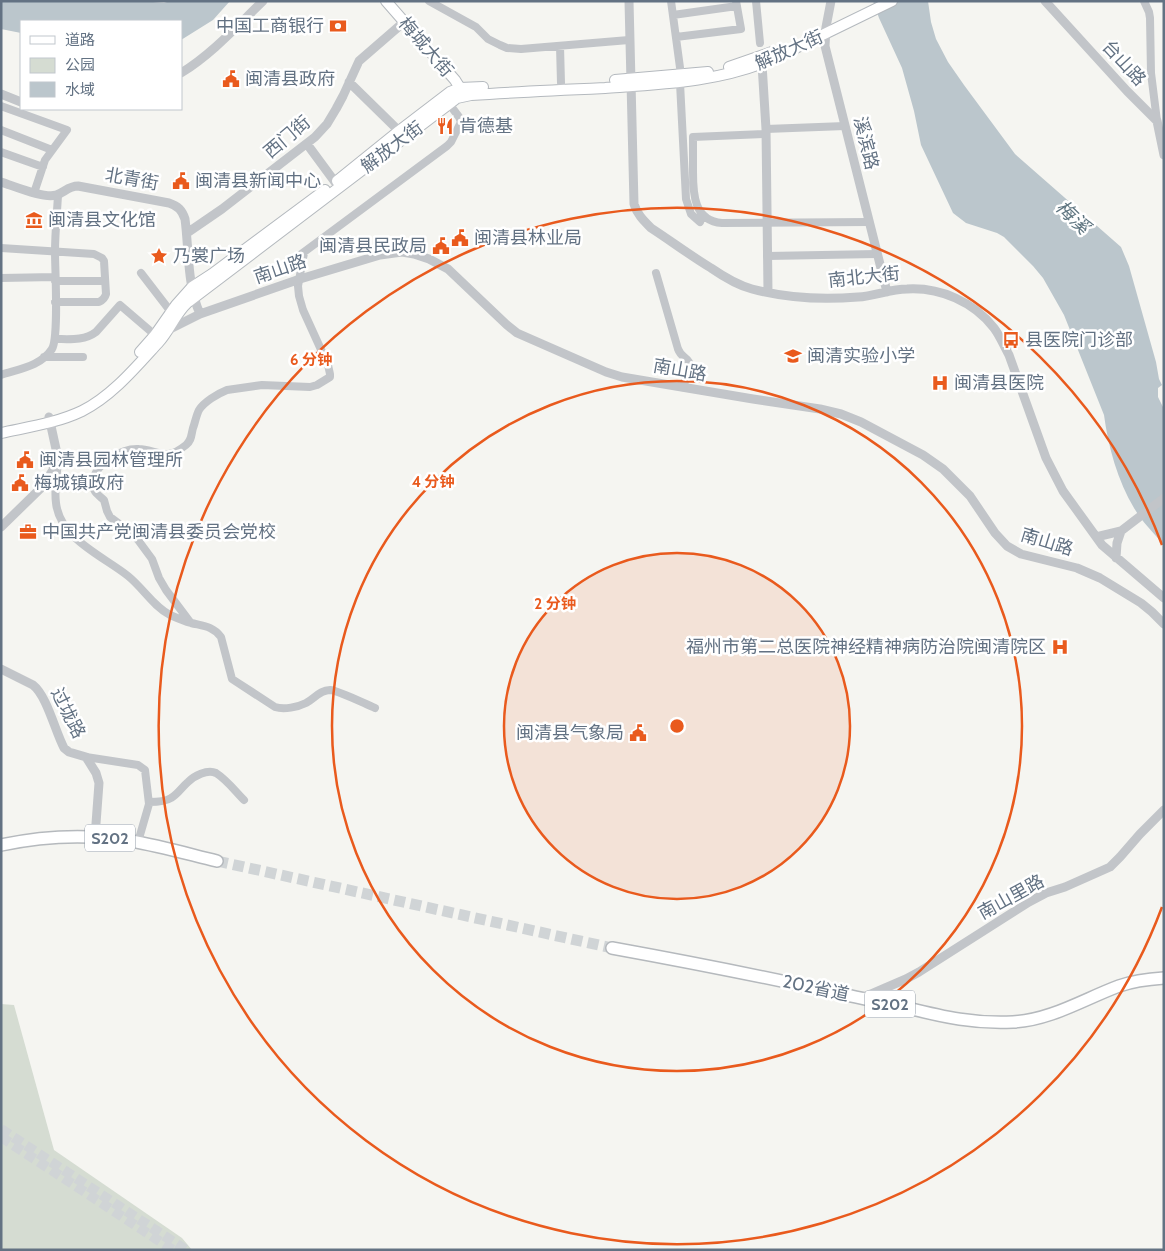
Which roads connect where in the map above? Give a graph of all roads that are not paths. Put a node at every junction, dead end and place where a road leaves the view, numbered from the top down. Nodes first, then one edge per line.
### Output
1 (263, 1) edge
2 (386, 1) edge
3 (429, 1) edge
4 (629, 1) edge
5 (671, 1) edge
6 (756, 1) edge
7 (831, 1) edge
8 (882, 1) edge
9 (892, 1) edge
10 (1045, 1) edge
11 (1144, 1) edge
12 (737, 4) edge
13 (673, 15) junction
14 (856, 16) junction
15 (404, 22) junction
16 (826, 31) junction
17 (676, 38) junction
18 (630, 40) junction
19 (760, 43) dead end
20 (560, 46) junction
21 (762, 64) junction
22 (182, 72) edge
23 (681, 79) junction
24 (349, 82) junction
25 (561, 83) junction
26 (630, 83) junction
27 (460, 92) junction
28 (1, 94) edge
29 (20, 102) edge
30 (1, 106) edge
31 (453, 109) dead end
32 (1157, 121) junction
33 (846, 126) junction
34 (1, 130) edge
35 (398, 131) junction
36 (766, 132) junction
37 (307, 144) junction
38 (52, 150) junction
39 (1, 152) edge
40 (1164, 155) edge
41 (43, 166) junction
42 (1, 182) edge
43 (335, 182) junction
44 (34, 193) junction
45 (58, 194) junction
46 (700, 222) dead end
47 (869, 222) junction
48 (767, 223) junction
49 (187, 233) junction
50 (1, 248) edge
51 (55, 252) junction
52 (304, 252) junction
53 (877, 254) junction
54 (767, 256) junction
55 (656, 272) dead end
56 (141, 273) dead end
57 (274, 275) dead end
58 (1, 278) edge
59 (55, 279) junction
60 (300, 279) junction
61 (105, 281) junction
62 (193, 292) junction
63 (768, 292) junction
64 (887, 292) junction
65 (55, 302) junction
66 (171, 312) junction
67 (200, 314) junction
68 (168, 330) junction
69 (155, 335) junction
70 (54, 339) junction
71 (44, 357) junction
72 (83, 357) dead end
73 (1, 375) edge
74 (682, 387) junction
75 (49, 419) junction
76 (1, 428) edge
77 (1, 433) edge
78 (56, 449) junction
79 (1164, 498) edge
80 (1, 527) edge
81 (1123, 529) junction
82 (1096, 538) junction
83 (1116, 558) junction
84 (1164, 598) edge
85 (190, 622) junction
86 (1164, 624) edge
87 (1, 669) edge
88 (375, 708) dead end
89 (86, 757) junction
90 (244, 800) dead end
91 (148, 802) junction
92 (1164, 810) edge
93 (95, 838) junction
94 (138, 842) junction
95 (1, 845) edge
96 (217, 861) tunnel mouth
97 (612, 948) tunnel mouth
98 (1164, 978) edge
99 (862, 998) junction

1 - 22 street
2 - 15 main road, 梅城大街
3 - 20 street
4 - 18 street, 南北大街
5 - 13 street
6 - 19 street
7 - 16 street, 溪滨路
8 - 14 main road
9 - 14 main road
10 - 32 street, 台山路
11 - 32 street
12 - 13 street
12 - 17 street
13 - 17 street
14 - 16 main road, 解放大街
15 - 24 street, 西门街
15 - 27 main road, 梅城大街
16 - 21 main road, 解放大街
16 - 23 main road, 解放大街
16 - 33 street, 溪滨路
17 - 23 street
18 - 20 street
18 - 26 street, 南北大街
20 - 25 street
21 - 23 main road, 解放大街
21 - 36 street
23 - 26 main road, 解放大街
23 - 46 street
24 - 35 street
24 - 37 street, 西门街
25 - 26 main road, 解放大街
25 - 27 main road, 解放大街
26 - 27 main road, 解放大街
26 - 63 street, 南北大街
27 - 35 main road, 解放大街
27 - 62 main road, 解放大街
28 - 29 street
30 - 38 street
31 - 52 street
32 - 40 street
33 - 36 street
33 - 47 street, 溪滨路
34 - 38 street
35 - 43 main road, 解放大街
36 - 48 street
36 - 48 street
37 - 43 street
37 - 49 street, 西门街
38 - 41 street
39 - 41 street
41 - 44 street
42 - 44 street, 北青街
43 - 62 main road, 解放大街
44 - 45 street, 北青街
45 - 49 street, 北青街
45 - 51 street
47 - 48 street
47 - 53 street, 溪滨路
48 - 54 street
49 - 62 street, 北青街
50 - 51 street
51 - 59 street
51 - 61 street
52 - 57 street
52 - 60 street
53 - 54 street
53 - 64 street, 溪滨路
54 - 63 street
55 - 74 street
56 - 66 street
58 - 59 street
59 - 61 street
59 - 65 street
60 - 67 street, 南山路
60 - 74 street, 南山路
60 - 85 street
61 - 65 street
62 - 66 main road, 解放大街
62 - 67 street, 北青街
62 - 68 main road, 解放大街
63 - 64 street, 南北大街
64 - 82 street, 南北大街
65 - 70 street
66 - 69 main road, 解放大街
67 - 68 street, 南山路
68 - 75 main road, 解放大街
69 - 70 street
69 - 75 main road, 解放大街
70 - 71 street
71 - 72 street
71 - 73 street
74 - 86 street, 南山路
75 - 76 main road, 解放大街
75 - 77 main road, 解放大街
75 - 78 street
78 - 80 street
78 - 85 street
79 - 81 street
81 - 82 street
81 - 83 street
82 - 83 street, 南北大街
83 - 84 street, 南北大街
85 - 88 street
87 - 89 street, 过垅路
89 - 91 street
89 - 93 street, 过垅路
90 - 91 street
91 - 94 street
92 - 99 street, 南山里路
93 - 94 main road, S202
93 - 95 main road, S202
94 - 96 main road, S202
97 - 99 main road, 202省道 / S202
98 - 99 main road, 202省道 / S202

